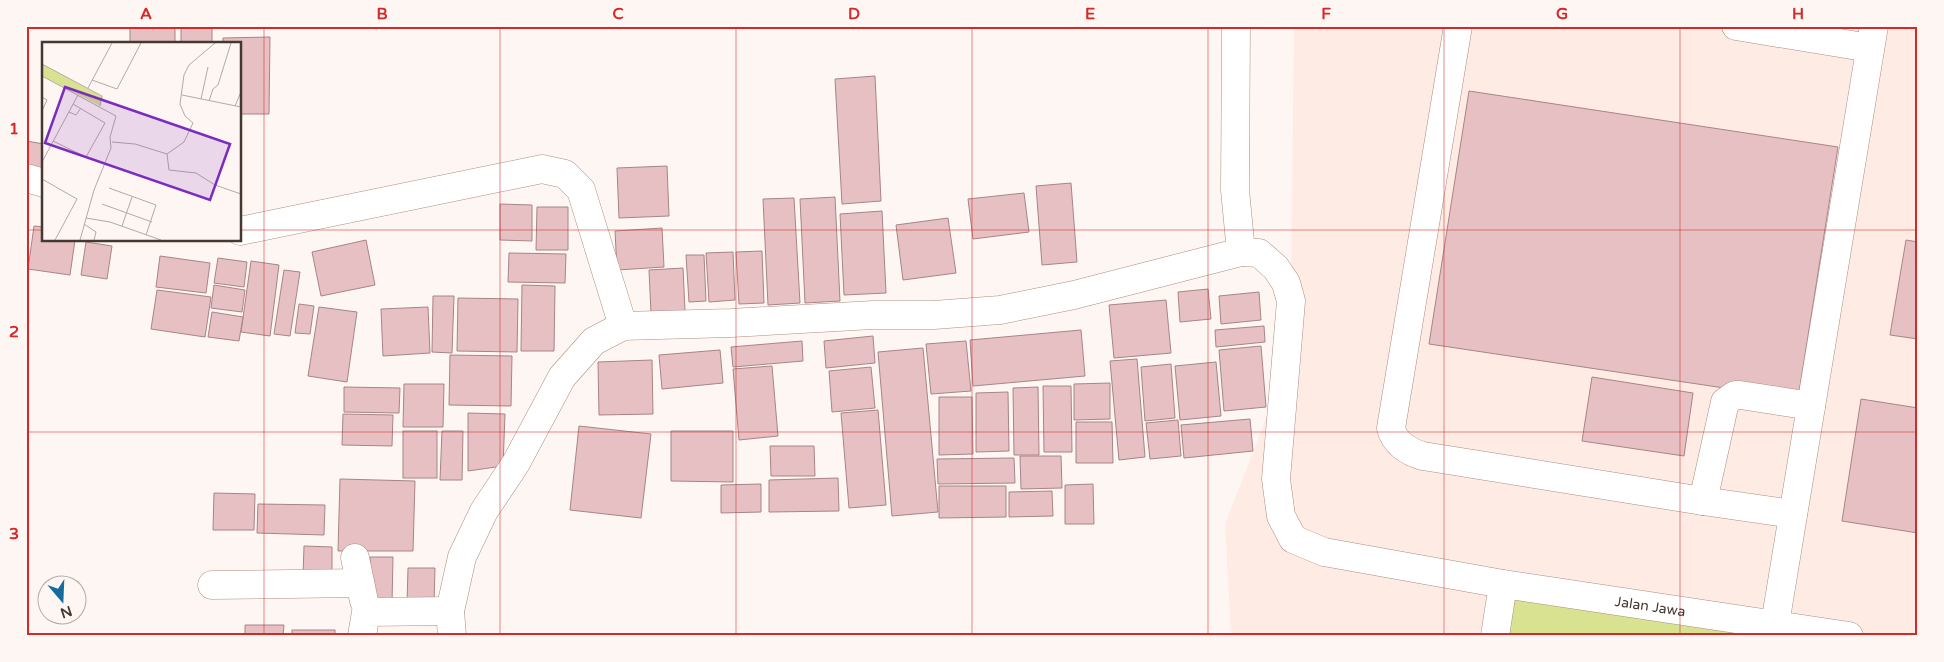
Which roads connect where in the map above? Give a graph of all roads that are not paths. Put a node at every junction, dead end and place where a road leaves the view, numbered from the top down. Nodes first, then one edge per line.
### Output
1 (1236, 26) edge
2 (1458, 26) edge
3 (1736, 26) edge
4 (1872, 37) edge
5 (26, 178) edge
6 (42, 182) edge
7 (241, 232) edge
8 (1241, 252) junction
9 (623, 326) junction
10 (1811, 406) junction
11 (1703, 501) junction
12 (1793, 514) junction
13 (1503, 584) junction
14 (212, 585) dead end
15 (451, 623) edge
16 (364, 624) edge
17 (1775, 624) junction
18 (1495, 636) edge
19 (1849, 636) edge

1 - 8 street
2 - 11 street
3 - 4 street
4 - 10 street
5 - 6 street
7 - 9 street
8 - 9 street
8 - 13 street, Jalan Jawa
9 - 15 street
10 - 11 street
10 - 12 street
11 - 12 street
12 - 17 street
13 - 17 street, Jalan Jawa
13 - 18 street
14 - 16 street
15 - 16 street
17 - 19 street, Jalan Jawa

